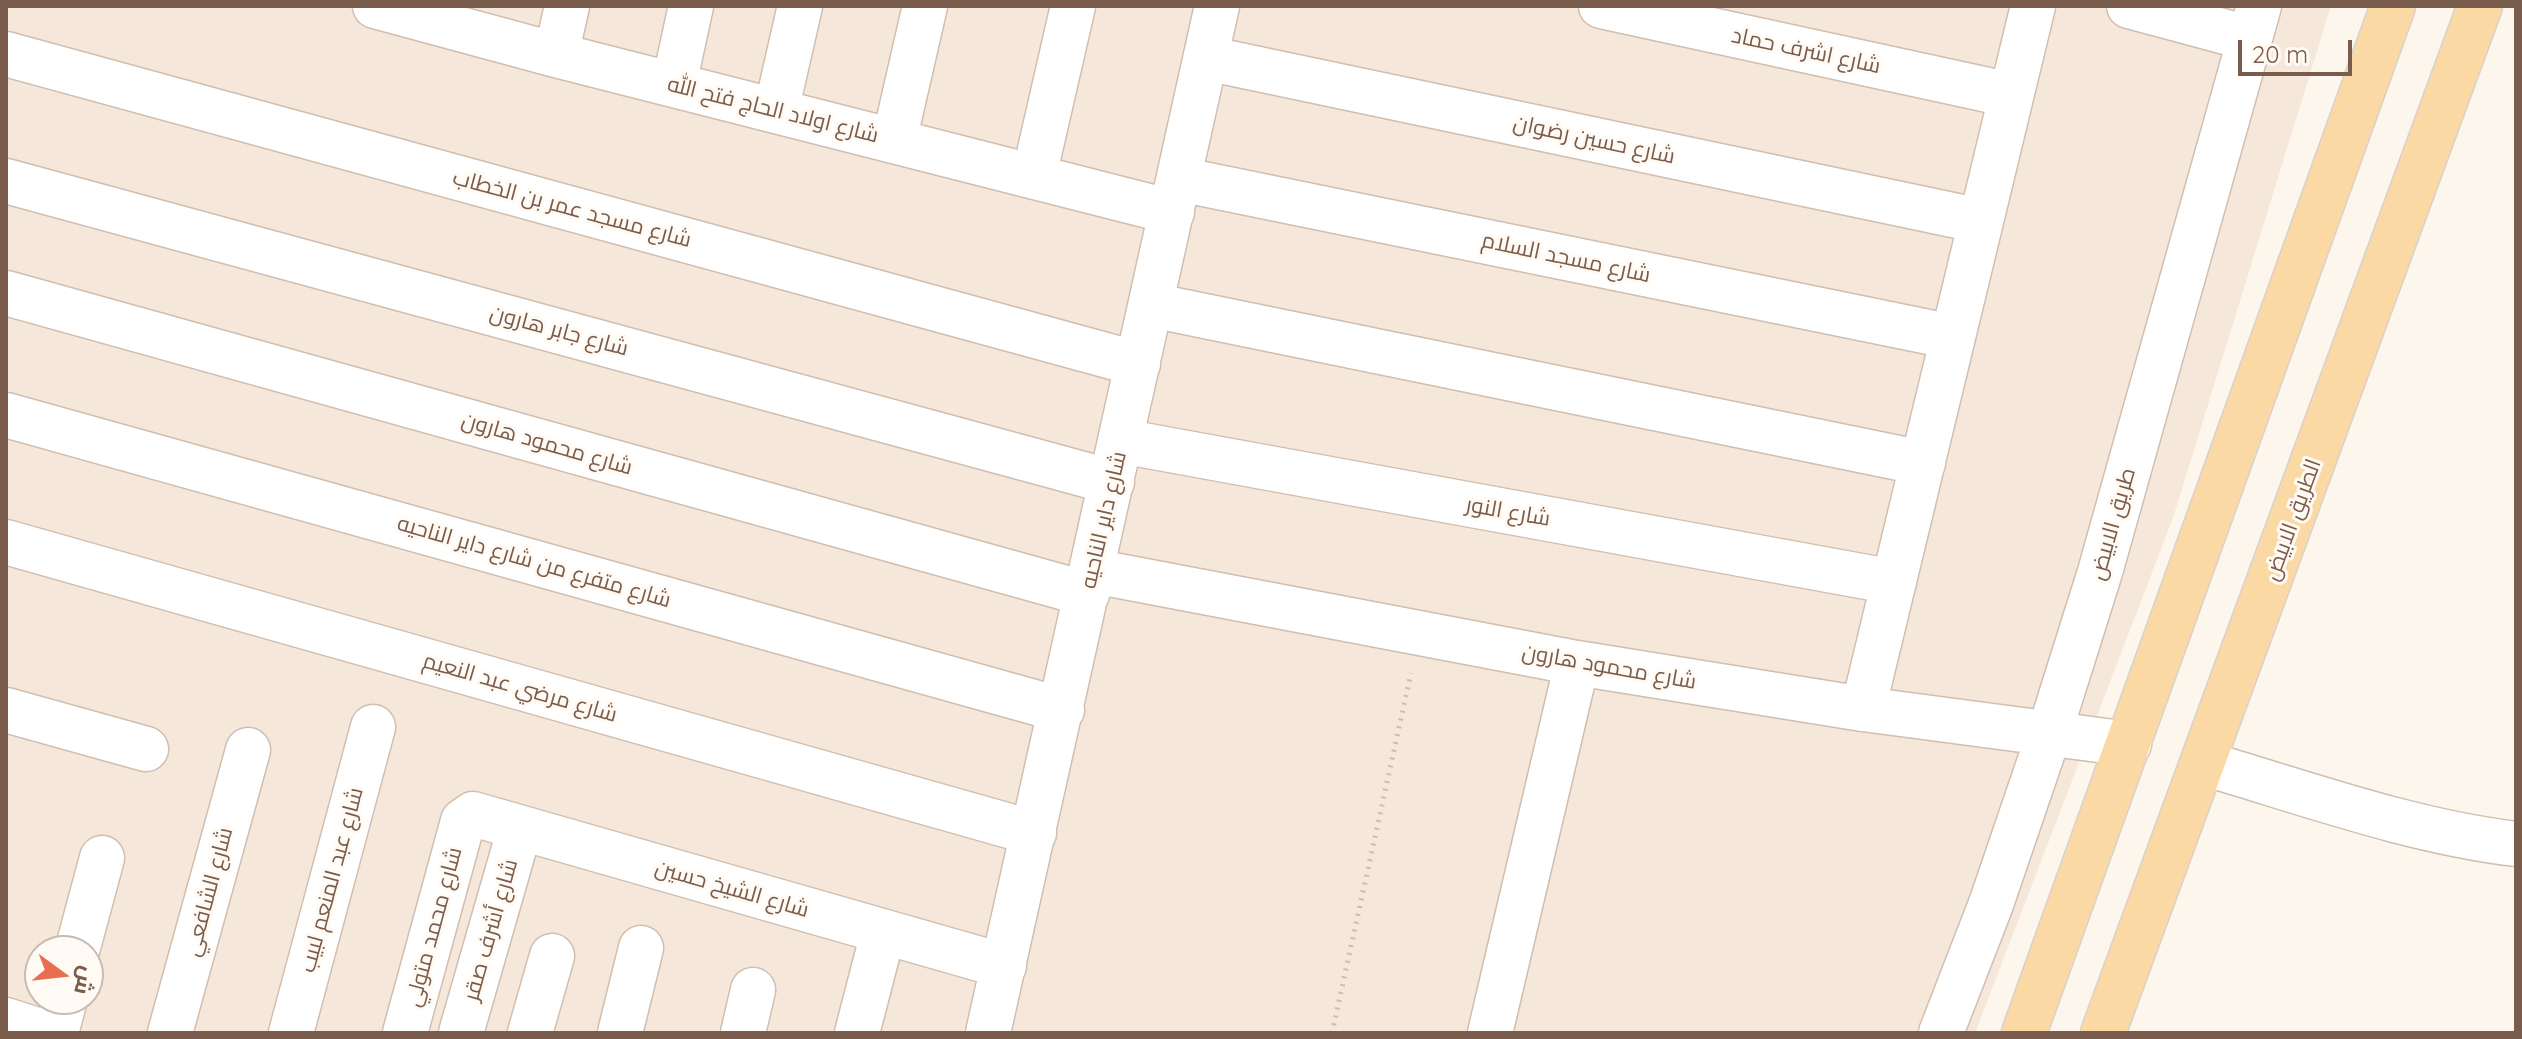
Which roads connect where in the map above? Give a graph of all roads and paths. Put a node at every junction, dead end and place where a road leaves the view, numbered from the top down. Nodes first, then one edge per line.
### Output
1 (375, 6) edge
2 (567, 6) edge
3 (691, 6) edge
4 (800, 6) edge
5 (925, 6) edge
6 (1073, 6) edge
7 (1217, 6) edge
8 (1601, 6) edge
9 (2033, 6) edge
10 (2129, 6) edge
11 (2393, 6) edge
12 (2480, 6) edge
13 (2254, 22) edge
14 (6, 54) edge
15 (556, 55) junction
16 (1206, 58) junction
17 (674, 84) junction
18 (2011, 95) junction
19 (776, 111) junction
20 (894, 141) junction
21 (1034, 176) junction
22 (6, 181) edge
23 (1176, 195) junction
24 (1981, 221) junction
25 (6, 293) edge
26 (1151, 305) junction
27 (1953, 337) junction
28 (1138, 364) junction
29 (6, 415) edge
30 (1117, 462) junction
31 (1923, 463) junction
32 (6, 542) edge
33 (1090, 582) junction
34 (1894, 582) junction
35 (1419, 633) junction
36 (1577, 663) junction
37 (1863, 709) junction
38 (6, 710) edge
39 (1062, 710) junction
40 (373, 727) dead end
41 (2049, 734) junction
42 (2129, 744) junction
43 (146, 749) dead end
44 (248, 750) dead end
45 (2203, 763) junction
46 (463, 821) joint
47 (520, 828) junction
48 (1034, 833) junction
49 (2516, 844) edge
50 (102, 858) dead end
51 (883, 933) junction
52 (81, 935) edge
53 (641, 948) dead end
54 (552, 956) dead end
55 (1004, 966) junction
56 (753, 990) dead end
57 (6, 1020) edge
58 (46, 1033) edge
59 (170, 1033) edge
60 (291, 1033) edge
61 (405, 1033) edge
62 (461, 1033) edge
63 (530, 1033) edge
64 (620, 1033) edge
65 (743, 1033) edge
66 (857, 1033) edge
67 (988, 1033) edge
68 (1332, 1033) edge
69 (1490, 1033) edge
70 (1941, 1033) edge
71 (2024, 1033) edge
72 (2103, 1033) edge

1 - 15 street, شارع اولاد الحاج فتح الله
2 - 15 street
3 - 17 street
4 - 19 street
5 - 20 street
6 - 21 street
7 - 16 street, شارع داير الناحيه
8 - 18 street, شارع اشرف حماد
9 - 18 street
10 - 13 street
11 - 42 main road
12 - 45 main road, الطريق الابيض
13 - 41 street, طريق الابيض
14 - 28 street, شارع مسجد عمر بن الخطاب
15 - 17 street, شارع اولاد الحاج فتح الله
16 - 23 street, شارع داير الناحيه
16 - 24 street, شارع حسين رضوان
17 - 19 street, شارع اولاد الحاج فتح الله
18 - 24 street
19 - 20 street, شارع اولاد الحاج فتح الله
20 - 21 street, شارع اولاد الحاج فتح الله
21 - 23 street, شارع اولاد الحاج فتح الله
22 - 30 street, شارع جابر هارون
23 - 26 street, شارع داير الناحيه
23 - 27 street, شارع مسجد السلام
24 - 27 street
25 - 33 street, شارع محمود هارون
26 - 28 street, شارع داير الناحيه
26 - 31 street
27 - 31 street
28 - 30 street, شارع داير الناحيه
29 - 39 street, شارع متفرع من شارع داير الناحيه
30 - 33 street, شارع داير الناحيه
30 - 34 street, شارع النور
31 - 34 street
32 - 48 street, شارع مرضي عبد النعيم
33 - 35 street, شارع محمود هارون
33 - 39 street, شارع داير الناحيه
34 - 37 street
35 - 36 street, شارع محمود هارون
35 - 68 path
36 - 37 street, شارع محمود هارون
36 - 69 street
37 - 41 street, شارع محمود هارون
38 - 43 street
39 - 48 street, شارع داير الناحيه
40 - 60 street, شارع عبد المنعم لبيب
41 - 42 street, شارع محمود هارون
41 - 70 street, طريق الابيض
42 - 71 main road
44 - 59 street, شارع الشافعي
45 - 49 street
45 - 72 main road, الطريق الابيض
46 - 47 street, شارع الشيخ حسين
46 - 61 street, شارع محمد متولي
47 - 51 street, شارع الشيخ حسين
47 - 62 street, شارع أشرف صقر
48 - 55 street, شارع داير الناحيه
50 - 52 street
51 - 55 street, شارع الشيخ حسين
51 - 66 street
53 - 64 street
54 - 63 street
55 - 67 street, شارع داير الناحيه
56 - 65 street
57 - 58 street

